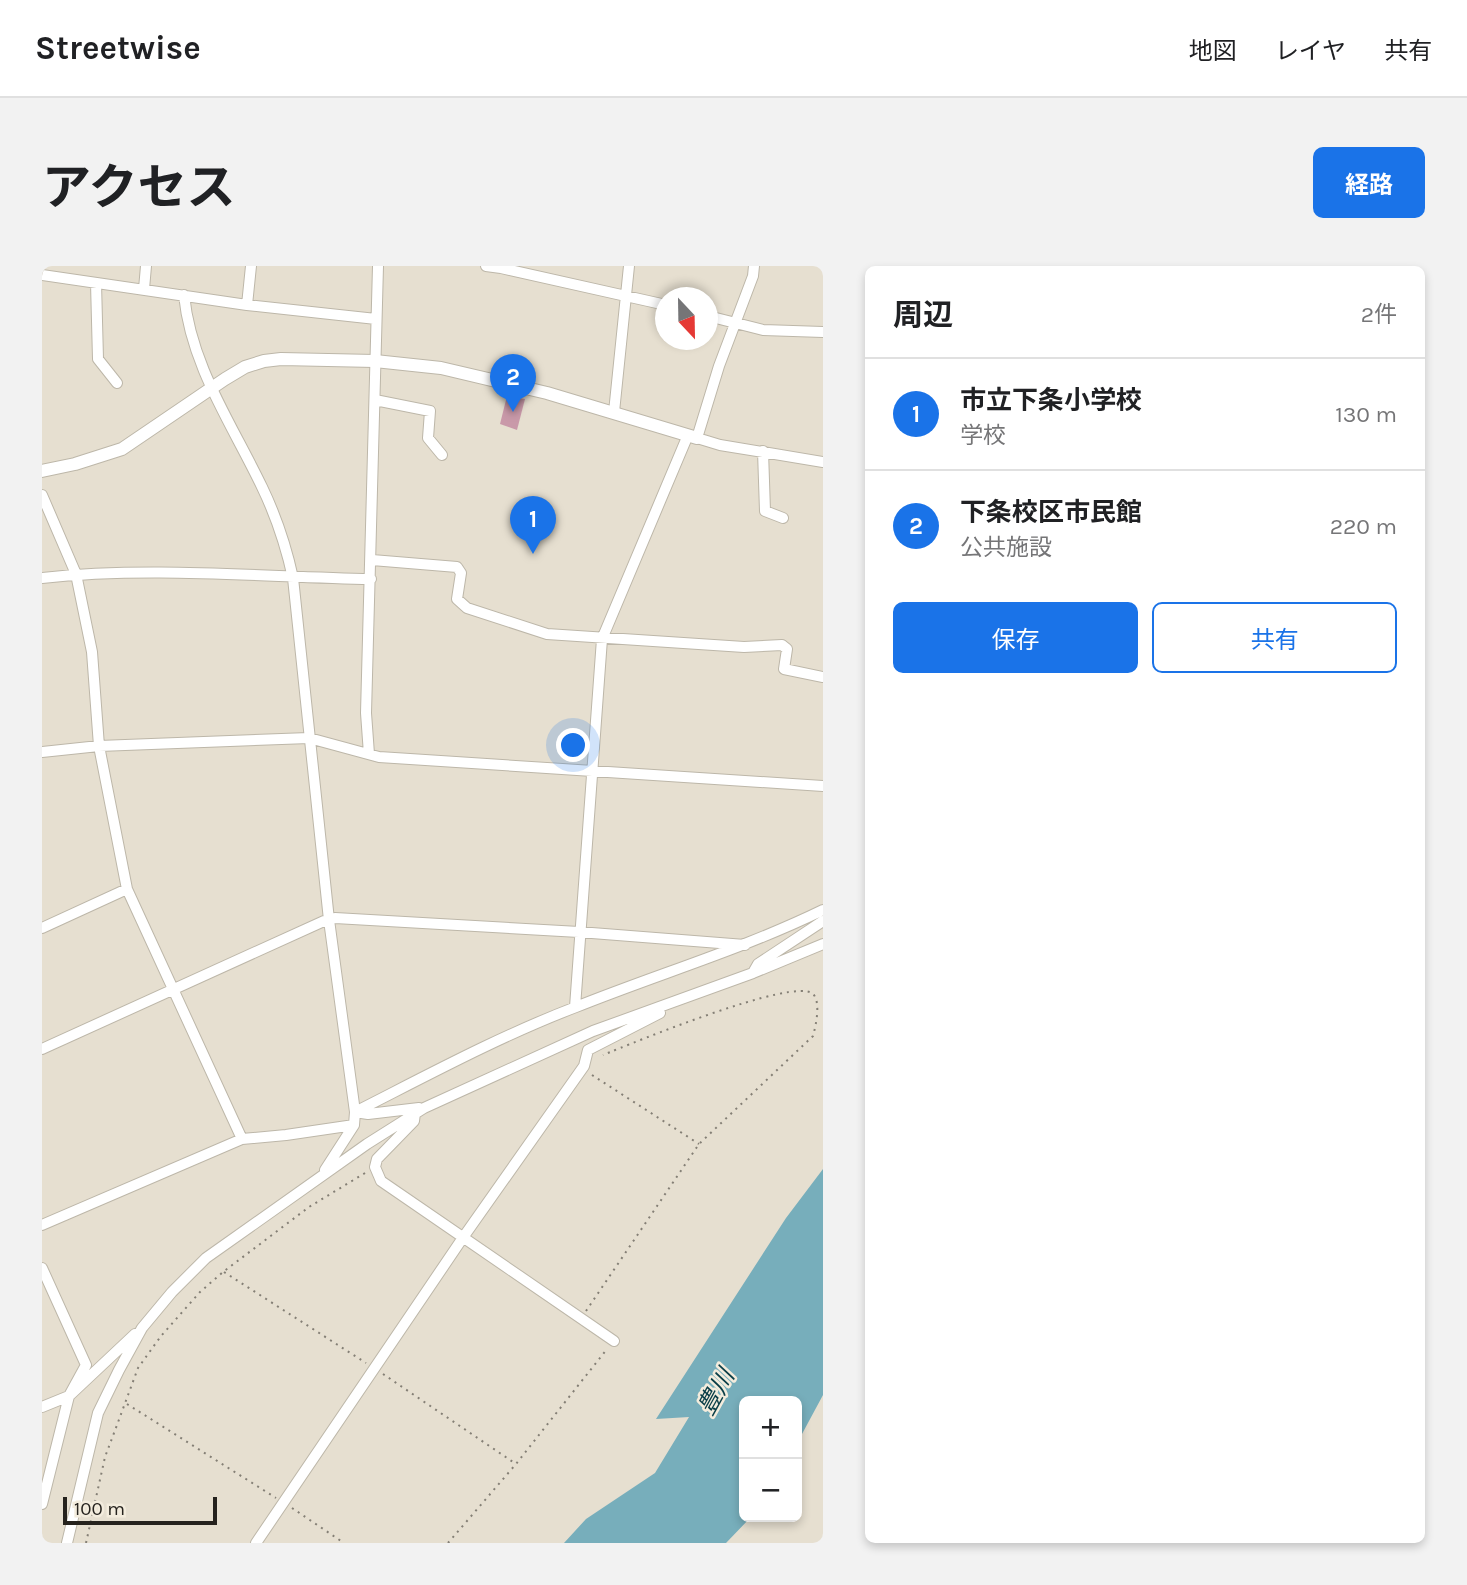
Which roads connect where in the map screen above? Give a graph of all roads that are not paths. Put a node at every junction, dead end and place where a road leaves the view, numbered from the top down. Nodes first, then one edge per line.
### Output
1 (146, 266) edge
2 (251, 266) edge
3 (378, 266) edge
4 (486, 266) edge
5 (629, 266) edge
6 (754, 266) edge
7 (42, 275) edge
8 (96, 284) junction
9 (144, 289) junction
10 (184, 295) junction
11 (626, 296) junction
12 (655, 303) edge
13 (247, 305) junction
14 (718, 318) edge
15 (376, 319) junction
16 (736, 323) junction
17 (823, 332) edge
18 (375, 361) junction
19 (117, 383) dead end
20 (210, 388) junction
21 (375, 400) junction
22 (614, 412) junction
23 (692, 436) junction
24 (763, 451) junction
25 (442, 455) dead end
26 (823, 462) edge
27 (42, 471) edge
28 (42, 495) edge
29 (783, 518) dead end
30 (372, 560) junction
31 (76, 574) junction
32 (42, 578) edge
33 (293, 578) junction
34 (371, 579) junction
35 (602, 639) junction
36 (823, 677) edge
37 (309, 738) junction
38 (99, 746) junction
39 (42, 752) edge
40 (369, 754) junction
41 (591, 771) junction
42 (823, 786) edge
43 (127, 889) junction
44 (823, 910) edge
45 (329, 920) junction
46 (823, 921) edge
47 (42, 928) edge
48 (579, 932) junction
49 (823, 944) edge
50 (745, 945) junction
51 (753, 973) junction
52 (173, 990) junction
53 (673, 1002) junction
54 (575, 1007) junction
55 (42, 1049) edge
56 (420, 1111) junction
57 (355, 1112) junction
58 (354, 1125) junction
59 (242, 1139) junction
60 (322, 1175) junction
61 (42, 1225) edge
62 (462, 1239) junction
63 (42, 1268) edge
64 (142, 1328) junction
65 (614, 1341) road end
66 (69, 1396) junction
67 (42, 1407) edge
68 (42, 1504) edge
69 (67, 1543) edge
70 (256, 1543) edge

1 - 9 street
2 - 13 street
3 - 15 street
4 - 11 street
5 - 11 street
6 - 16 street
7 - 8 street
8 - 9 street
8 - 19 street
9 - 10 street
10 - 13 street
10 - 20 street
11 - 12 street
11 - 22 street
13 - 15 street
14 - 16 street
15 - 18 street
16 - 17 street
16 - 23 street
18 - 20 street
18 - 21 street
18 - 22 street
20 - 27 street
20 - 33 street
21 - 25 street
21 - 30 street
22 - 23 street
23 - 24 street
23 - 35 street
24 - 26 street
24 - 29 street
28 - 31 street
30 - 34 street
30 - 35 street
31 - 32 street
31 - 33 street
31 - 38 street
33 - 34 street
33 - 37 street
34 - 40 street
35 - 36 street
35 - 41 street
37 - 38 street
37 - 40 street
37 - 45 street
38 - 39 street
38 - 43 street
40 - 41 street
41 - 42 street
41 - 48 street
43 - 47 street
43 - 52 street
44 - 50 street
45 - 48 street
45 - 52 street
45 - 57 street
46 - 51 street
48 - 50 street
48 - 54 street
49 - 51 street
50 - 54 street
51 - 53 street
52 - 55 street
52 - 59 street
53 - 56 street
53 - 62 street
54 - 57 street
56 - 57 street
56 - 60 street
56 - 62 street
57 - 58 street
58 - 59 street
58 - 60 street
59 - 61 street
60 - 64 street
62 - 65 street
62 - 70 street
63 - 66 street
64 - 66 street
64 - 69 street
66 - 67 street
66 - 68 street

